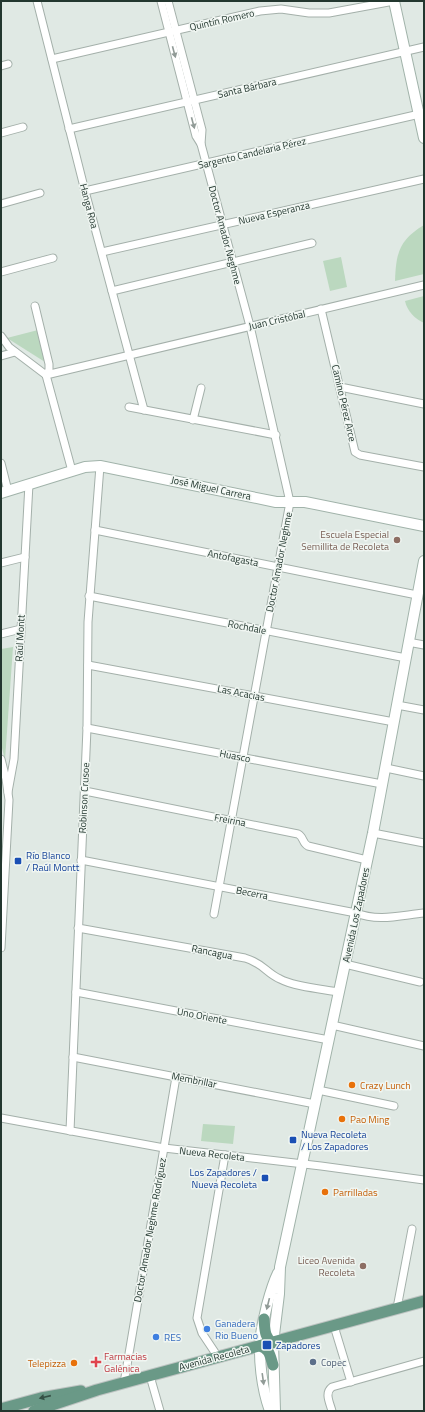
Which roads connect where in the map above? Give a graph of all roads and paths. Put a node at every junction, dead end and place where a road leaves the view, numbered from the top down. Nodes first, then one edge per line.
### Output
1 (37, 1) edge
2 (161, 1) edge
3 (168, 1) edge
4 (394, 1) edge
5 (172, 32) junction
6 (424, 47) edge
7 (405, 51) junction
8 (52, 60) junction
9 (190, 101) junction
10 (421, 114) edge
11 (23, 127) dead end
12 (69, 129) junction
13 (1, 133) edge
14 (424, 138) edge
15 (206, 164) junction
16 (424, 179) edge
17 (86, 192) junction
18 (40, 194) dead end
19 (1, 204) edge
20 (223, 225) junction
21 (312, 243) dead end
22 (102, 252) junction
23 (53, 258) dead end
24 (233, 262) junction
25 (1, 272) edge
26 (424, 285) edge
27 (112, 291) junction
28 (35, 306) dead end
29 (321, 309) junction
30 (250, 326) junction
31 (1, 336) edge
32 (15, 352) junction
33 (129, 355) junction
34 (1, 356) edge
35 (46, 375) junction
36 (340, 387) junction
37 (200, 388) dead end
38 (424, 404) edge
39 (129, 407) dead end
40 (144, 410) junction
41 (193, 420) junction
42 (276, 435) junction
43 (1, 463) edge
44 (100, 466) junction
45 (424, 467) edge
46 (72, 471) junction
47 (29, 484) junction
48 (5, 492) edge
49 (290, 502) junction
50 (424, 526) edge
51 (95, 530) junction
52 (25, 557) junction
53 (424, 561) edge
54 (1, 563) edge
55 (278, 567) junction
56 (422, 579) edge
57 (417, 595) junction
58 (89, 596) junction
59 (21, 629) junction
60 (266, 631) junction
61 (1, 634) edge
62 (408, 642) junction
63 (424, 645) edge
64 (406, 658) junction
65 (88, 665) junction
66 (254, 696) junction
67 (398, 705) junction
68 (424, 710) edge
69 (394, 722) junction
70 (88, 728) junction
71 (243, 758) junction
72 (2, 762) edge
73 (386, 768) junction
74 (424, 776) edge
75 (382, 784) junction
76 (85, 791) junction
77 (8, 792) junction
78 (231, 820) junction
79 (373, 833) junction
80 (424, 843) edge
81 (81, 860) junction
82 (367, 860) junction
83 (219, 886) junction
84 (424, 912) edge
85 (356, 913) junction
86 (214, 914) dead end
87 (2, 920) edge
88 (78, 928) junction
89 (1, 948) edge
90 (345, 964) junction
91 (420, 982) dead end
92 (76, 992) junction
93 (339, 992) junction
94 (332, 1025) junction
95 (329, 1040) junction
96 (424, 1046) edge
97 (73, 1057) junction
98 (176, 1077) junction
99 (318, 1090) junction
100 (315, 1104) junction
101 (394, 1106) dead end
102 (1, 1118) edge
103 (70, 1131) junction
104 (164, 1148) junction
105 (225, 1155) junction
106 (302, 1164) junction
107 (424, 1178) edge
108 (412, 1229) dead end
109 (280, 1267) junction
110 (424, 1301) edge
111 (397, 1308) junction
112 (264, 1320) junction
113 (334, 1326) junction
114 (273, 1343) junction
115 (260, 1346) junction
116 (218, 1357) junction
117 (424, 1361) edge
118 (273, 1365) junction
119 (150, 1376) junction
120 (351, 1382) junction
121 (124, 1383) junction
122 (97, 1390) junction
123 (1, 1409) edge
124 (34, 1411) edge
125 (160, 1411) edge
126 (270, 1411) edge
127 (275, 1411) edge
128 (332, 1411) edge

1 - 8 street, Hanga Roa
2 - 5 street, Doctor Amador Neghme
3 - 5 street, Doctor Amador Neghme
4 - 5 street, Quintín Romero
4 - 7 main road
5 - 8 street, Quintín Romero
5 - 9 street, Doctor Amador Neghme
6 - 7 street, Santa Bárbara
7 - 9 street, Santa Bárbara
7 - 10 main road
8 - 12 street, Hanga Roa
9 - 12 street, Santa Bárbara
9 - 15 street, Doctor Amador Neghme
10 - 14 main road
10 - 15 street, Sargento Candelaria Pérez
11 - 13 street
12 - 17 street, Hanga Roa
15 - 17 street, Sargento Candelaria Pérez
15 - 20 street, Doctor Amador Neghme
16 - 20 street, Nueva Esperanza
17 - 22 street, Hanga Roa
18 - 19 street
20 - 22 street, Nueva Esperanza
20 - 24 street, Doctor Amador Neghme
21 - 24 street
22 - 27 street, Hanga Roa
23 - 25 street
24 - 27 street
24 - 30 street, Doctor Amador Neghme
26 - 29 street, Juan Cristóbal
27 - 33 street, Hanga Roa
28 - 35 street
29 - 30 street, Juan Cristóbal
29 - 36 street, Camino Pérez Arce
30 - 33 street, Juan Cristóbal
30 - 42 street, Doctor Amador Neghme
31 - 32 street
32 - 34 street
32 - 35 street
33 - 35 street, Juan Cristóbal
33 - 40 street, Hanga Roa
35 - 46 street
36 - 38 street
36 - 45 street, Camino Pérez Arce
37 - 41 street
39 - 40 street
40 - 41 street
41 - 42 street
42 - 49 street, Doctor Amador Neghme
43 - 48 street
44 - 46 main road, José Miguel Carrera
44 - 49 main road, José Miguel Carrera
44 - 51 street, Robinson Crusoe
46 - 47 main road, José Miguel Carrera
47 - 48 main road, José Miguel Carrera
47 - 52 street, Raúl Montt
49 - 50 main road, José Miguel Carrera
49 - 55 street, Doctor Amador Neghme
51 - 55 street, Antofagasta
51 - 58 street, Robinson Crusoe
52 - 54 street
52 - 59 street, Raúl Montt
53 - 56 main road, Avenida Los Zapadores
55 - 57 street, Antofagasta
55 - 60 street, Doctor Amador Neghme
56 - 57 main road, Avenida Los Zapadores
57 - 62 main road, Avenida Los Zapadores
58 - 60 street, Rochdale
58 - 65 street, Robinson Crusoe
59 - 61 street
59 - 77 street, Raúl Montt
60 - 64 street, Rochdale
60 - 66 street, Doctor Amador Neghme
62 - 63 street
62 - 64 main road, Avenida Los Zapadores
64 - 67 main road, Avenida Los Zapadores
65 - 66 street, Las Acacias
65 - 70 street, Robinson Crusoe
66 - 69 street, Las Acacias
66 - 71 street, Doctor Amador Neghme
67 - 68 street
67 - 69 main road, Avenida Los Zapadores
69 - 73 main road, Avenida Los Zapadores
70 - 71 street, Huasco
70 - 76 street, Robinson Crusoe
71 - 75 street, Huasco
71 - 78 street, Doctor Amador Neghme
72 - 77 street, Raúl Montt
73 - 74 street
73 - 75 main road, Avenida Los Zapadores
75 - 79 main road, Avenida Los Zapadores
76 - 78 street, Freirina
76 - 81 street, Robinson Crusoe
77 - 87 street, Raúl Montt
78 - 82 street, Freirina
78 - 83 street, Doctor Amador Neghme
79 - 80 street
79 - 82 main road, Avenida Los Zapadores
81 - 83 street, Becerra
81 - 88 street, Robinson Crusoe
82 - 85 main road, Avenida Los Zapadores
83 - 85 street, Becerra
83 - 86 street, Doctor Amador Neghme
84 - 85 street, Becerra
85 - 90 main road, Avenida Los Zapadores
87 - 89 street, Raúl Montt
88 - 92 street, Robinson Crusoe
88 - 93 street, Rancagua
90 - 91 street
90 - 93 main road, Avenida Los Zapadores
92 - 95 street, Uno Oriente
92 - 97 street, Robinson Crusoe
93 - 94 main road, Avenida Los Zapadores
94 - 95 main road, Avenida Los Zapadores
94 - 96 street
95 - 99 main road, Avenida Los Zapadores
97 - 98 street, Membrillar
97 - 103 street, Robinson Crusoe
98 - 100 street, Membrillar
98 - 104 street, Doctor Amador Neghme Rodríguez
99 - 100 main road, Avenida Los Zapadores
99 - 101 street
100 - 106 main road, Avenida Los Zapadores
102 - 103 street, Nueva Recoleta
103 - 104 street, Nueva Recoleta
104 - 105 street, Nueva Recoleta
104 - 121 street, Doctor Amador Neghme Rodríguez
105 - 106 street, Nueva Recoleta
105 - 116 street
106 - 107 street, Nueva Recoleta
106 - 109 main road, Avenida Los Zapadores
108 - 111 street
109 -> 112 main road, Avenida Los Zapadores
109 - 114 main road, Avenida Los Zapadores
110 - 111 main road, Avenida Recoleta
111 - 113 main road, Avenida Recoleta
112 - 114 main road
112 - 115 main road, Avenida Los Zapadores
113 - 114 main road, Avenida Recoleta
113 - 120 street
114 - 115 main road, Avenida Recoleta
114 - 118 main road, Avenida Los Zapadores
115 - 116 main road, Avenida Recoleta
115 - 118 main road
115 -> 126 main road, Avenida Los Zapadores
116 - 119 main road, Avenida Recoleta
117 - 120 street
118 - 127 main road, Avenida Los Zapadores
119 - 121 main road, Avenida Recoleta
119 - 125 street
120 - 128 street
121 - 122 main road, Avenida Recoleta
122 -> 123 main road, Avenida Recoleta
122 - 124 main road, Avenida Recoleta

